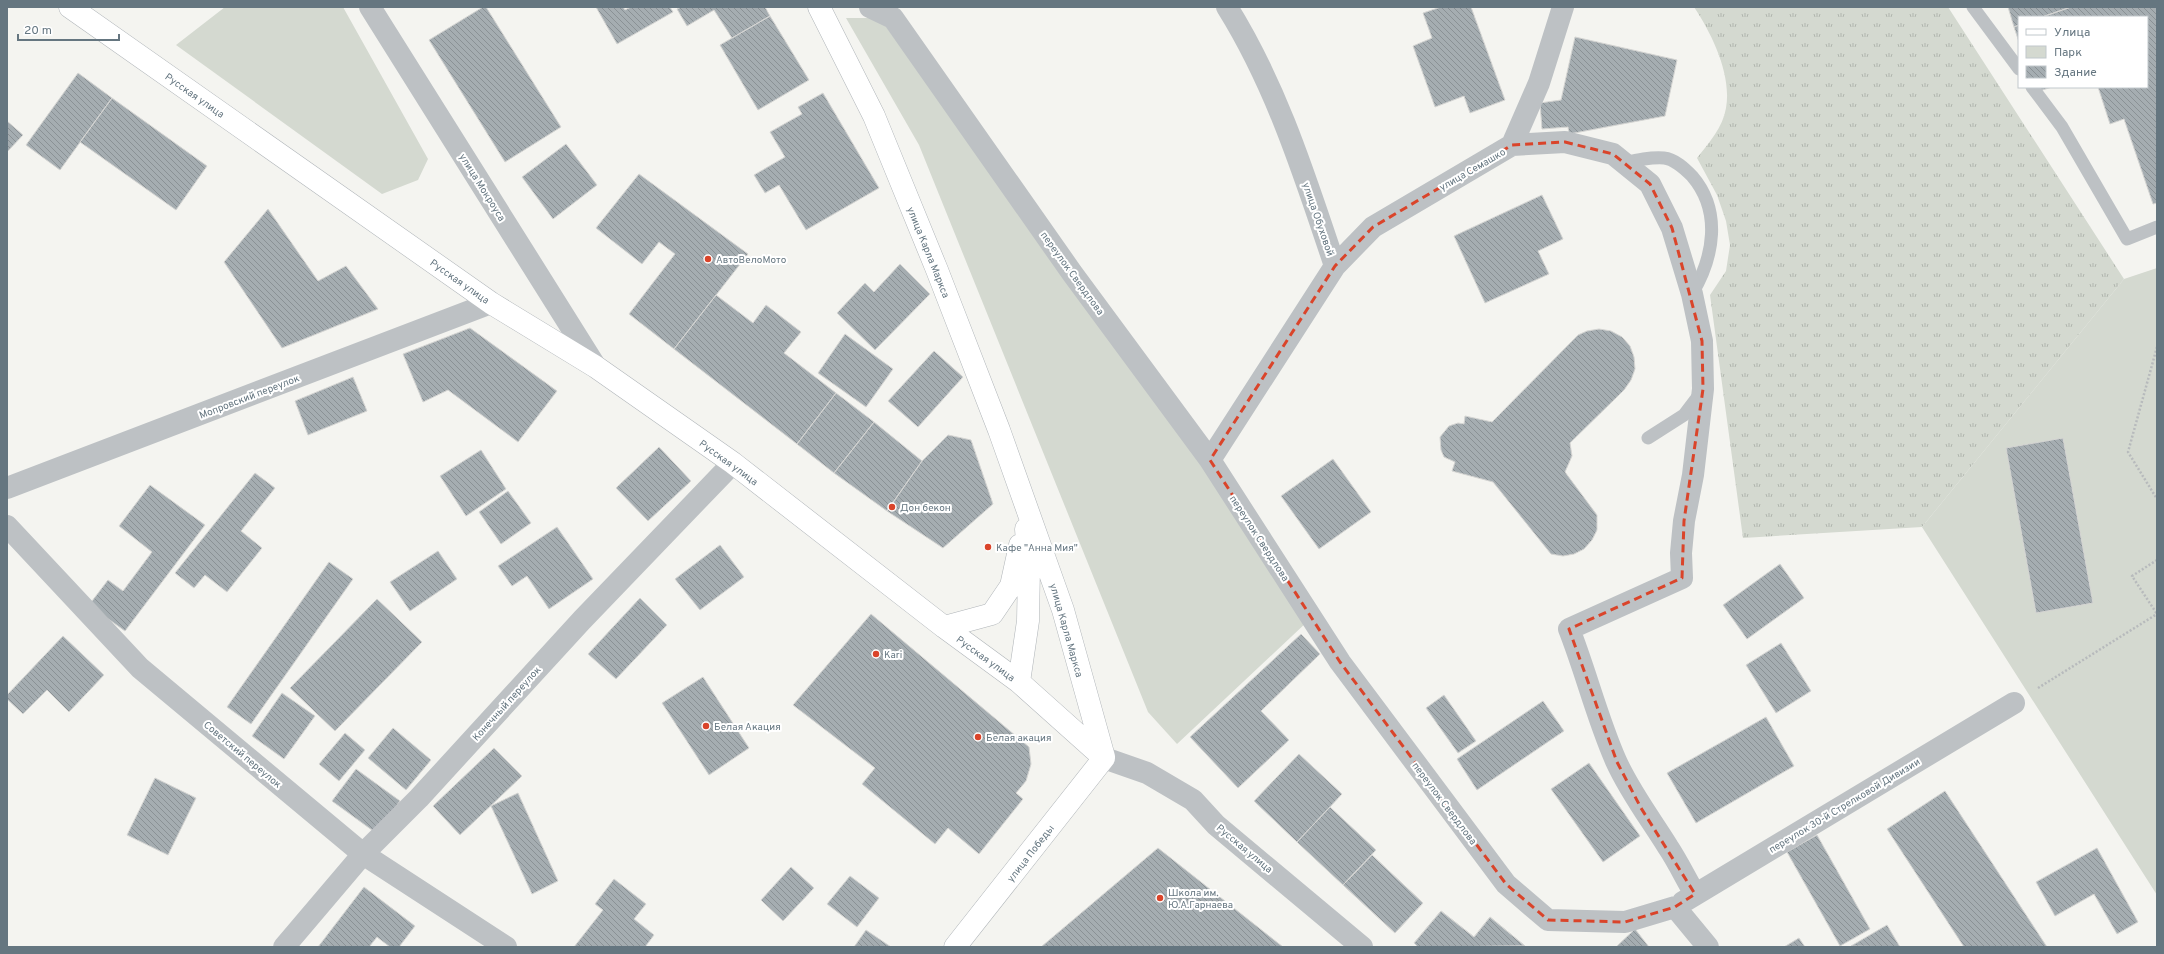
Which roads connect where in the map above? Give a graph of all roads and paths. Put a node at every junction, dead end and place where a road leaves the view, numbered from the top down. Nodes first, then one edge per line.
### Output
1 (70, 7) edge
2 (370, 7) edge
3 (819, 7) edge
4 (870, 7) edge
5 (1227, 7) edge
6 (1563, 7) edge
7 (1973, 7) edge
8 (2018, 68) edge
9 (2033, 88) edge
10 (1512, 145) junction
11 (1624, 163) junction
12 (2157, 227) edge
13 (1335, 266) junction
14 (1692, 294) junction
15 (491, 303) junction
16 (2157, 347) edge
17 (596, 367) junction
18 (1703, 389) junction
19 (1648, 438) dead end
20 (1210, 460) junction
21 (733, 463) junction
22 (7, 488) edge
23 (2157, 499) edge
24 (1024, 502) junction
25 (7, 526) edge
26 (2157, 560) edge
27 (2157, 614) edge
28 (944, 627) junction
29 (1019, 682) junction
30 (2014, 703) joint
31 (1104, 758) junction
32 (363, 854) junction
33 (1695, 894) junction
34 (1675, 907) junction
35 (284, 947) edge
36 (506, 947) edge
37 (955, 947) edge
38 (1362, 947) edge
39 (1708, 947) edge

1 - 15 main road, Русская улица
2 - 17 street, улица Мокроуса
3 - 24 main road, улица Карла Маркса
4 - 20 street, переулок Свердлова
5 - 13 street, улица Обуховой
6 - 10 street, улица Семашко
7 - 8 lane
9 - 12 lane
10 - 11 street
10 - 13 street, улица Семашко
11 - 14 street
11 - 14 lane
13 - 20 street, улица Обуховой
14 - 18 street
15 - 17 main road, Русская улица
15 - 22 street, Мопровский переулок
16 - 23 path
17 - 21 main road, Русская улица
18 - 19 lane
18 - 33 street
20 - 34 street, переулок Свердлова
21 - 28 main road, Русская улица
21 - 32 street, Конечный переулок
24 - 28 main road, улица Карла Маркса
24 - 29 main road, улица Карла Маркса
24 - 31 main road, улица Карла Маркса
25 - 32 street, Советский переулок
26 - 27 path
27 - 30 path
28 - 29 main road, Русская улица
29 - 31 main road, Русская улица
30 - 33 street, переулок 30-й Стрелковой Дивизии
31 - 37 main road, улица Победы
31 - 38 street, Русская улица
32 - 35 street, Конечный переулок
32 - 36 street, Советский переулок
33 - 34 street, переулок 30-й Стрелковой Дивизии
34 - 39 street

